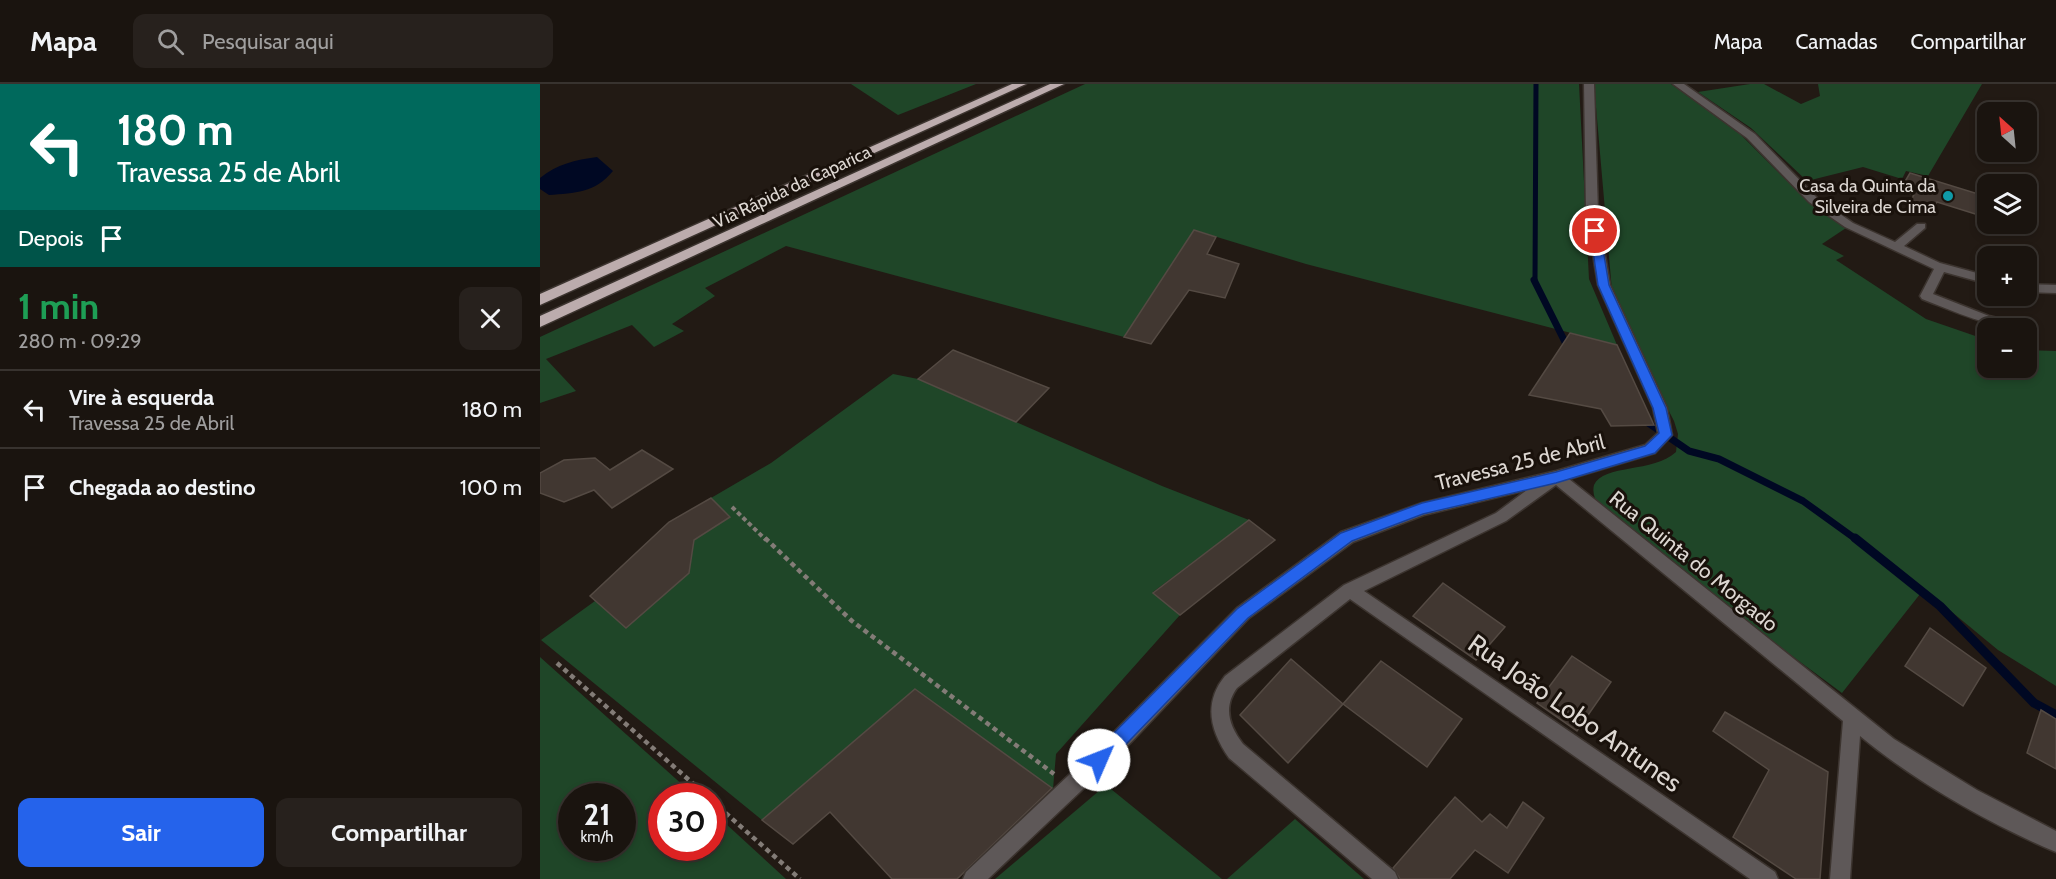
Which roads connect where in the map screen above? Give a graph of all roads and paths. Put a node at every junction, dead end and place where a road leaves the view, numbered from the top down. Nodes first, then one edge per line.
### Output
1 (1021, 84) edge
2 (1059, 84) edge
3 (1589, 84) edge
4 (1678, 84) edge
5 (1922, 226) dead end
6 (1895, 248) junction
7 (1941, 267) junction
8 (1977, 277) edge
9 (2037, 288) edge
10 (2056, 289) edge
11 (540, 300) edge
12 (1982, 318) edge
13 (540, 322) edge
14 (1556, 477) junction
15 (732, 507) dead end
16 (1350, 591) junction
17 (556, 663) dead end
18 (1852, 719) junction
19 (692, 783) edge
20 (1072, 786) junction
21 (726, 813) edge
22 (2056, 842) edge
23 (800, 879) edge
24 (973, 879) edge
25 (1388, 879) edge
26 (1768, 879) edge
27 (1840, 879) edge

1 - 11 highway, Via Rápida da Caparica
2 - 13 highway, Via Rápida da Caparica
3 - 14 street, Travessa 25 de Abril
4 - 6 street
5 - 6 street
6 - 7 street
7 - 8 street
7 - 12 street
9 - 10 street
14 - 16 street
14 - 18 street, Rua Quinta do Morgado
14 - 20 street, Travessa 25 de Abril
15 - 20 path
16 - 25 street
16 - 26 street, Rua João Lobo Antunes
17 - 19 path
18 - 22 street, Rua Quinta do Morgado
18 - 27 street
20 - 24 street, Travessa 25 de Abril
21 - 23 path

